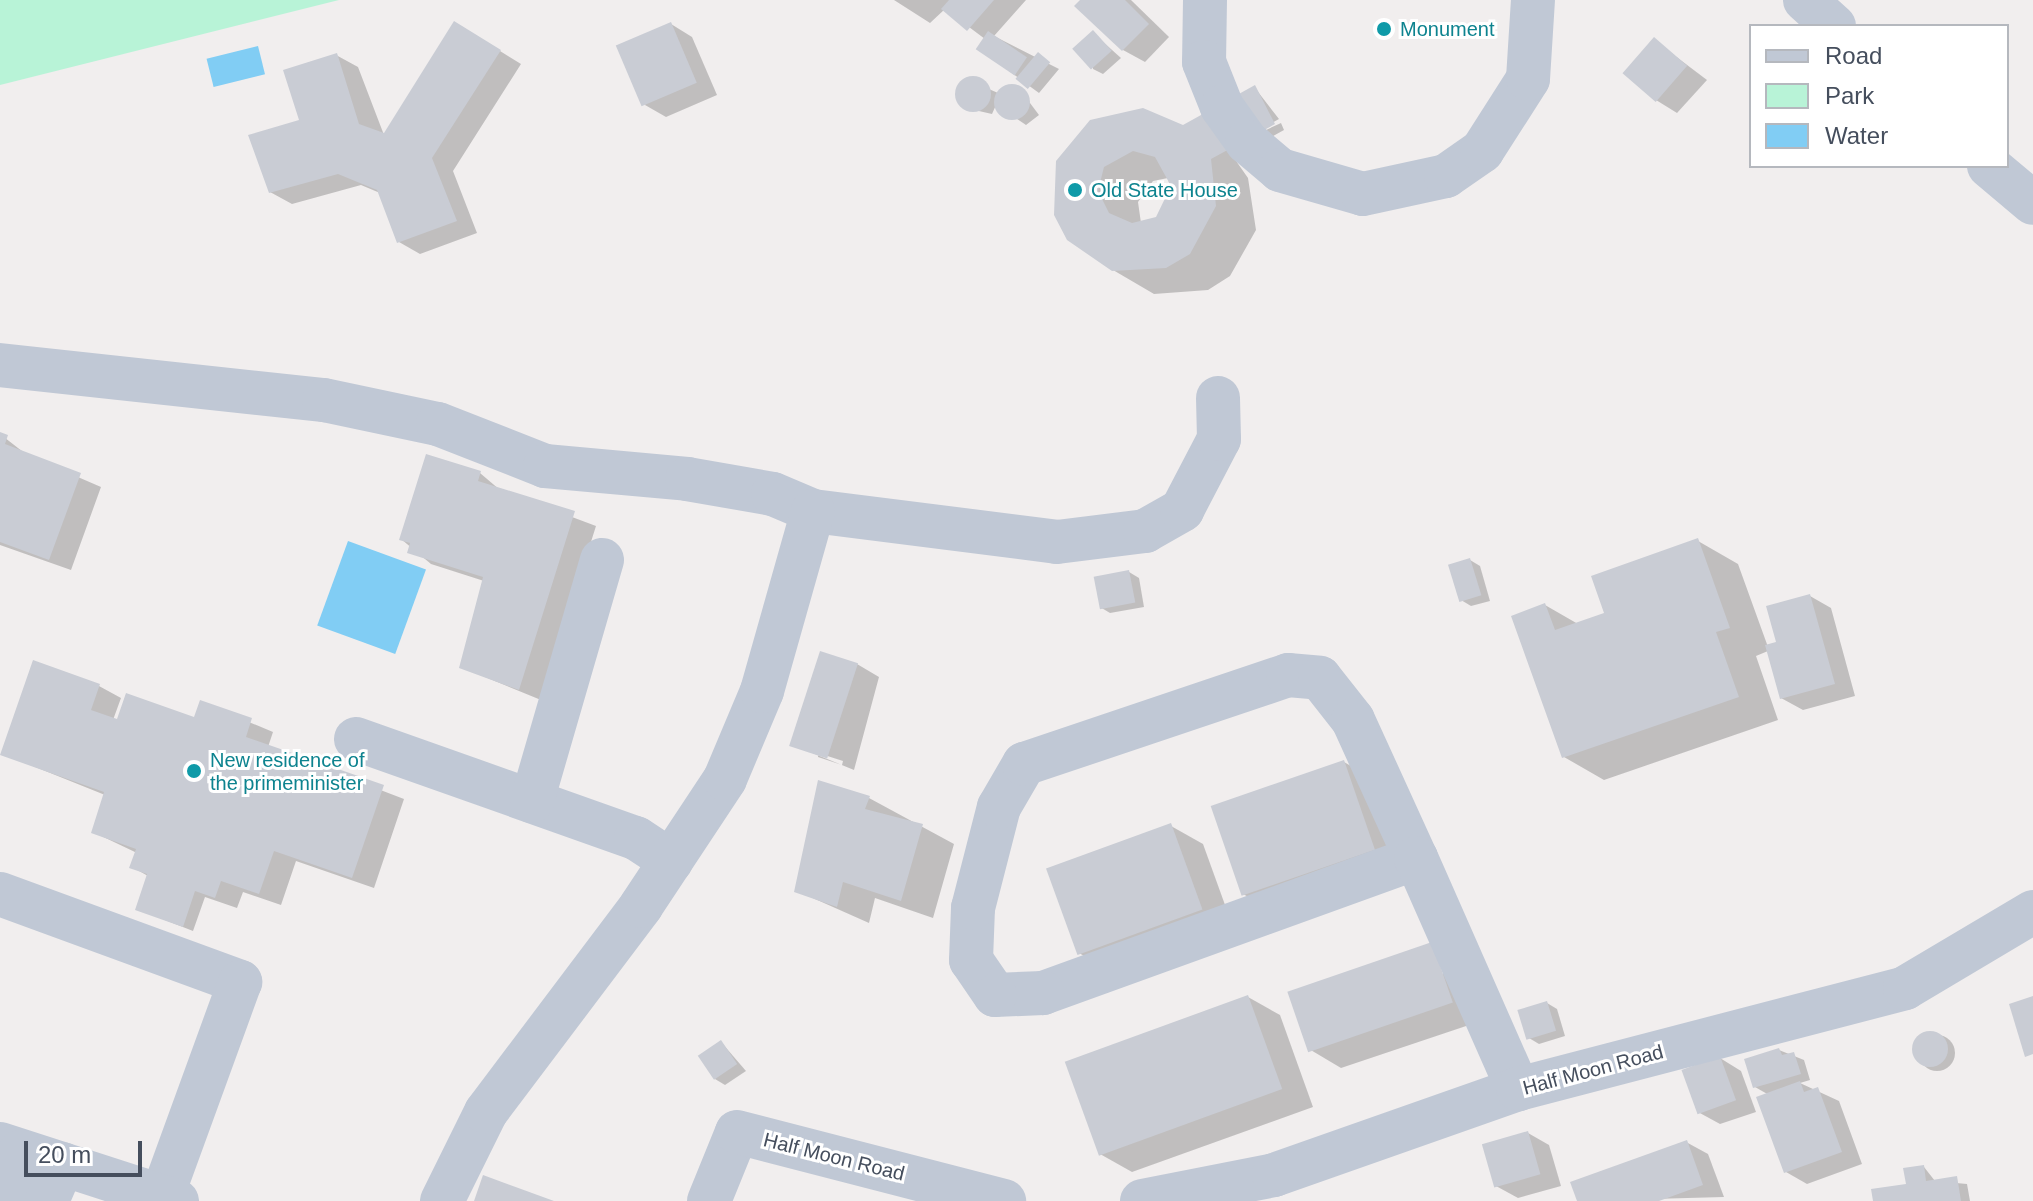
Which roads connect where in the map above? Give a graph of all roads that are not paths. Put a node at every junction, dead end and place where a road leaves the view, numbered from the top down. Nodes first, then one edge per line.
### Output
1 (1205, 0) edge
2 (1533, 0) edge
3 (1805, 0) edge
4 (1832, 24) edge
5 (1991, 168) edge
6 (2033, 203) edge
7 (0, 365) edge
8 (1218, 398) dead end
9 (813, 511) junction
10 (602, 560) dead end
11 (356, 739) dead end
12 (532, 801) junction
13 (1416, 858) junction
14 (671, 861) junction
15 (2, 901) edge
16 (2033, 912) edge
17 (1518, 1089) junction
18 (10, 1148) edge
19 (55, 1182) edge
20 (170, 1198) edge
21 (4, 1201) edge
22 (442, 1201) edge
23 (709, 1201) edge
24 (1004, 1201) edge
25 (1142, 1201) edge

1 - 2 street
3 - 4 street
5 - 6 street
7 - 9 street
8 - 9 street
9 - 14 street
10 - 12 street
11 - 12 street
12 - 14 street
13 - 13 street
13 - 17 street
14 - 22 street
15 - 20 street
16 - 17 street, Half Moon Road
17 - 25 street, Half Moon Road
18 - 19 street
18 - 21 street
19 - 20 street
23 - 24 street, Half Moon Road

